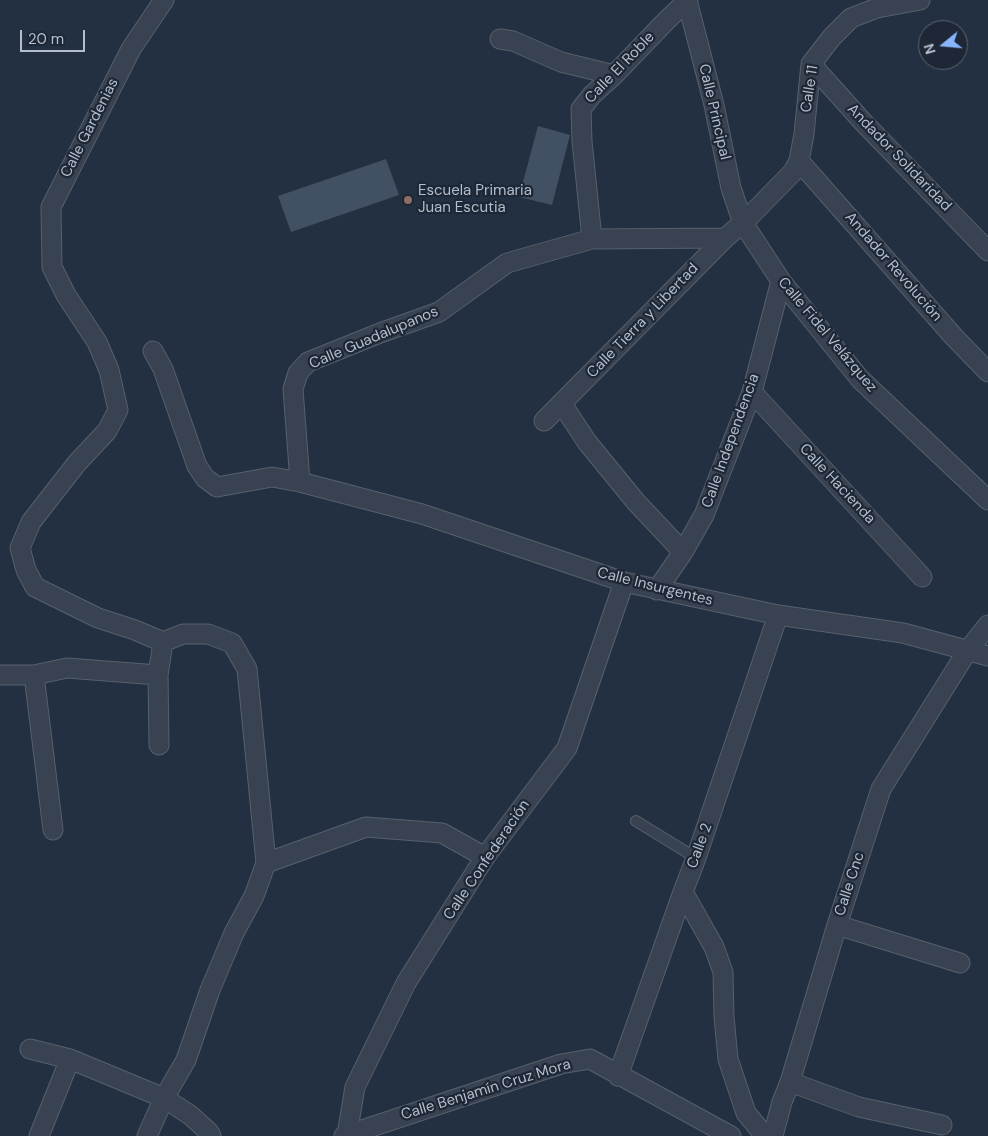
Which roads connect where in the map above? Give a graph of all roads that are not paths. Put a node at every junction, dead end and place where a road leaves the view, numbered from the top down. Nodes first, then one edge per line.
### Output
1 (164, 0) edge
2 (688, 0) edge
3 (920, 0) edge
4 (500, 39) dead end
5 (811, 64) junction
6 (614, 75) junction
7 (799, 161) junction
8 (743, 223) junction
9 (725, 238) junction
10 (592, 239) junction
11 (988, 252) edge
12 (781, 281) junction
13 (154, 352) dead end
14 (988, 372) edge
15 (752, 392) junction
16 (562, 404) junction
17 (544, 421) dead end
18 (300, 482) junction
19 (988, 500) edge
20 (683, 552) junction
21 (922, 577) dead end
22 (624, 582) junction
23 (657, 590) junction
24 (778, 615) junction
25 (988, 625) edge
26 (163, 642) junction
27 (968, 650) junction
28 (988, 656) edge
29 (34, 675) junction
30 (158, 675) junction
31 (0, 676) edge
32 (159, 745) dead end
33 (636, 821) dead end
34 (53, 830) dead end
35 (485, 857) junction
36 (696, 858) junction
37 (266, 863) junction
38 (683, 892) junction
39 (837, 925) junction
40 (960, 963) dead end
41 (30, 1049) dead end
42 (70, 1059) junction
43 (618, 1076) junction
44 (790, 1082) junction
45 (164, 1098) junction
46 (942, 1125) dead end
47 (346, 1135) edge
48 (40, 1136) edge
49 (147, 1136) edge
50 (211, 1136) edge
51 (731, 1136) edge
52 (765, 1136) edge
53 (773, 1136) edge

1 - 26 street, Calle Gardenias
2 - 6 street, Calle El Roble
2 - 8 street, Calle Principal
3 - 5 street, Calle 11
4 - 6 street
5 - 7 street, Calle 11
5 - 11 street, Andador Solidaridad
6 - 10 street, Calle El Roble
7 - 8 street, Calle 11
7 - 14 street, Andador Revolución
8 - 9 street, Calle Tierra y Libertad
8 - 12 street, Calle Fidel Velázquez
9 - 10 street, Calle Guadalupanos
9 - 16 street, Calle Tierra y Libertad
10 - 18 street, Calle Guadalupanos
12 - 15 street, Calle Independencia
12 - 19 street, Calle Fidel Velázquez
13 - 18 street, Calle Insurgentes
15 - 20 street, Calle Independencia
15 - 21 street, Calle Hacienda
16 - 17 street, Calle Tierra y Libertad
16 - 20 street
18 - 22 street, Calle Insurgentes
20 - 23 street, Calle Independencia
22 - 23 street, Calle Insurgentes
22 - 35 street, Calle Confederación
23 - 24 street, Calle Insurgentes
24 - 27 street, Calle Insurgentes
24 - 36 street, Calle 2
25 - 27 street, Calle Cnc
26 - 30 street
26 - 37 street
27 - 28 street, Calle Insurgentes
27 - 39 street, Calle Cnc
29 - 30 street
29 - 31 street
29 - 34 street
30 - 32 street
33 - 36 lane
35 - 37 street
35 - 47 street, Calle Confederación
36 - 38 street, Calle 2
37 - 45 street
38 - 43 street, Calle 2
38 - 52 street
39 - 40 street
39 - 44 street, Calle Cnc
41 - 42 street
42 - 45 street
42 - 48 street
43 - 47 street, Calle Benjamín Cruz Mora
43 - 51 street, Calle Benjamín Cruz Mora
44 - 46 street
44 - 53 street, Calle Cnc
45 - 49 street
45 - 50 street

